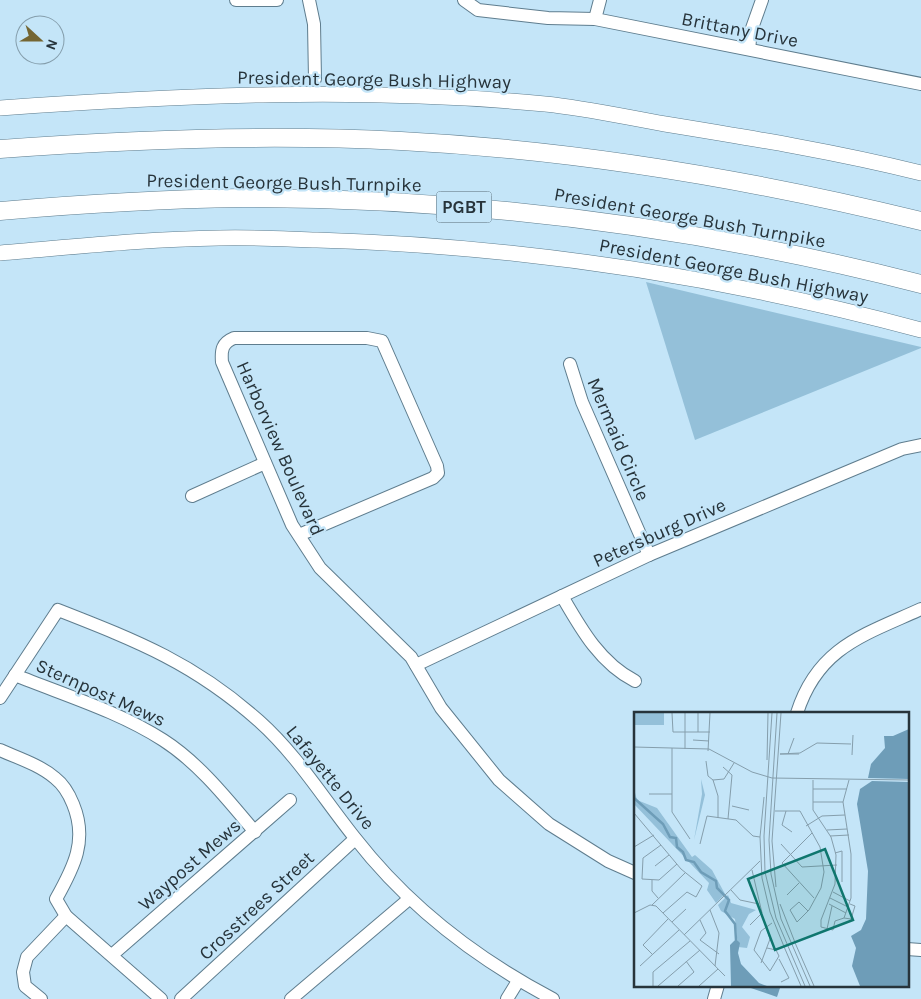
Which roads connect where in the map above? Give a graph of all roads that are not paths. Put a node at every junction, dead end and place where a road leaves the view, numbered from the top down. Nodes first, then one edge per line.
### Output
1 (236, 0) edge
2 (277, 0) edge
3 (308, 0) edge
4 (464, 0) edge
5 (600, 0) edge
6 (762, 0) edge
7 (595, 20) junction
8 (749, 49) junction
9 (315, 79) dead end
10 (921, 84) edge
11 (0, 108) edge
12 (0, 149) edge
13 (921, 173) edge
14 (0, 210) edge
15 (921, 221) edge
16 (0, 253) edge
17 (921, 284) edge
18 (921, 330) edge
19 (570, 364) dead end
20 (921, 445) edge
21 (265, 463) junction
22 (192, 496) dead end
23 (299, 536) junction
24 (649, 555) junction
25 (562, 596) junction
26 (921, 609) edge
27 (416, 665) junction
28 (15, 675) junction
29 (635, 681) dead end
30 (0, 698) edge
31 (797, 712) edge
32 (0, 750) edge
33 (290, 800) dead end
34 (255, 832) junction
35 (355, 839) junction
36 (634, 873) edge
37 (409, 899) junction
38 (66, 916) junction
39 (908, 949) edge
40 (921, 950) edge
41 (112, 955) junction
42 (518, 981) junction
43 (718, 986) edge
44 (41, 999) edge
45 (161, 999) edge
46 (181, 999) edge
47 (291, 999) edge
48 (507, 999) edge
49 (553, 999) edge
50 (714, 999) edge

1 - 2 street
3 - 9 street
4 - 7 street, Brittany Drive
5 - 7 street
6 - 8 street
7 - 8 street, Brittany Drive
8 - 10 street, Brittany Drive
11 - 13 main road, President George Bush Highway
12 - 15 highway, President George Bush Turnpike
14 - 17 highway, President George Bush Turnpike / PGBT
16 - 18 main road, President George Bush Highway
19 - 24 street, Mermaid Circle
20 - 24 street, Petersburg Drive
21 - 22 street
21 - 23 street, Harborview Boulevard
21 - 23 street, Harborview Boulevard
23 - 27 street, Harborview Boulevard
24 - 25 street, Petersburg Drive
25 - 27 street, Petersburg Drive
25 - 29 street
26 - 31 street
27 - 36 street, Harborview Boulevard
28 - 30 street
28 - 34 street, Sternpost Mews
28 - 35 street, Lafayette Drive
32 - 38 street
33 - 34 street, Waypost Mews
34 - 41 street, Waypost Mews
35 - 37 street, Lafayette Drive
35 - 46 street, Crosstrees Street
37 - 42 street, Lafayette Drive
37 - 47 street
38 - 41 street
38 - 44 street
39 - 40 street
41 - 45 street
42 - 48 street
42 - 49 street, Lafayette Drive
43 - 50 street

